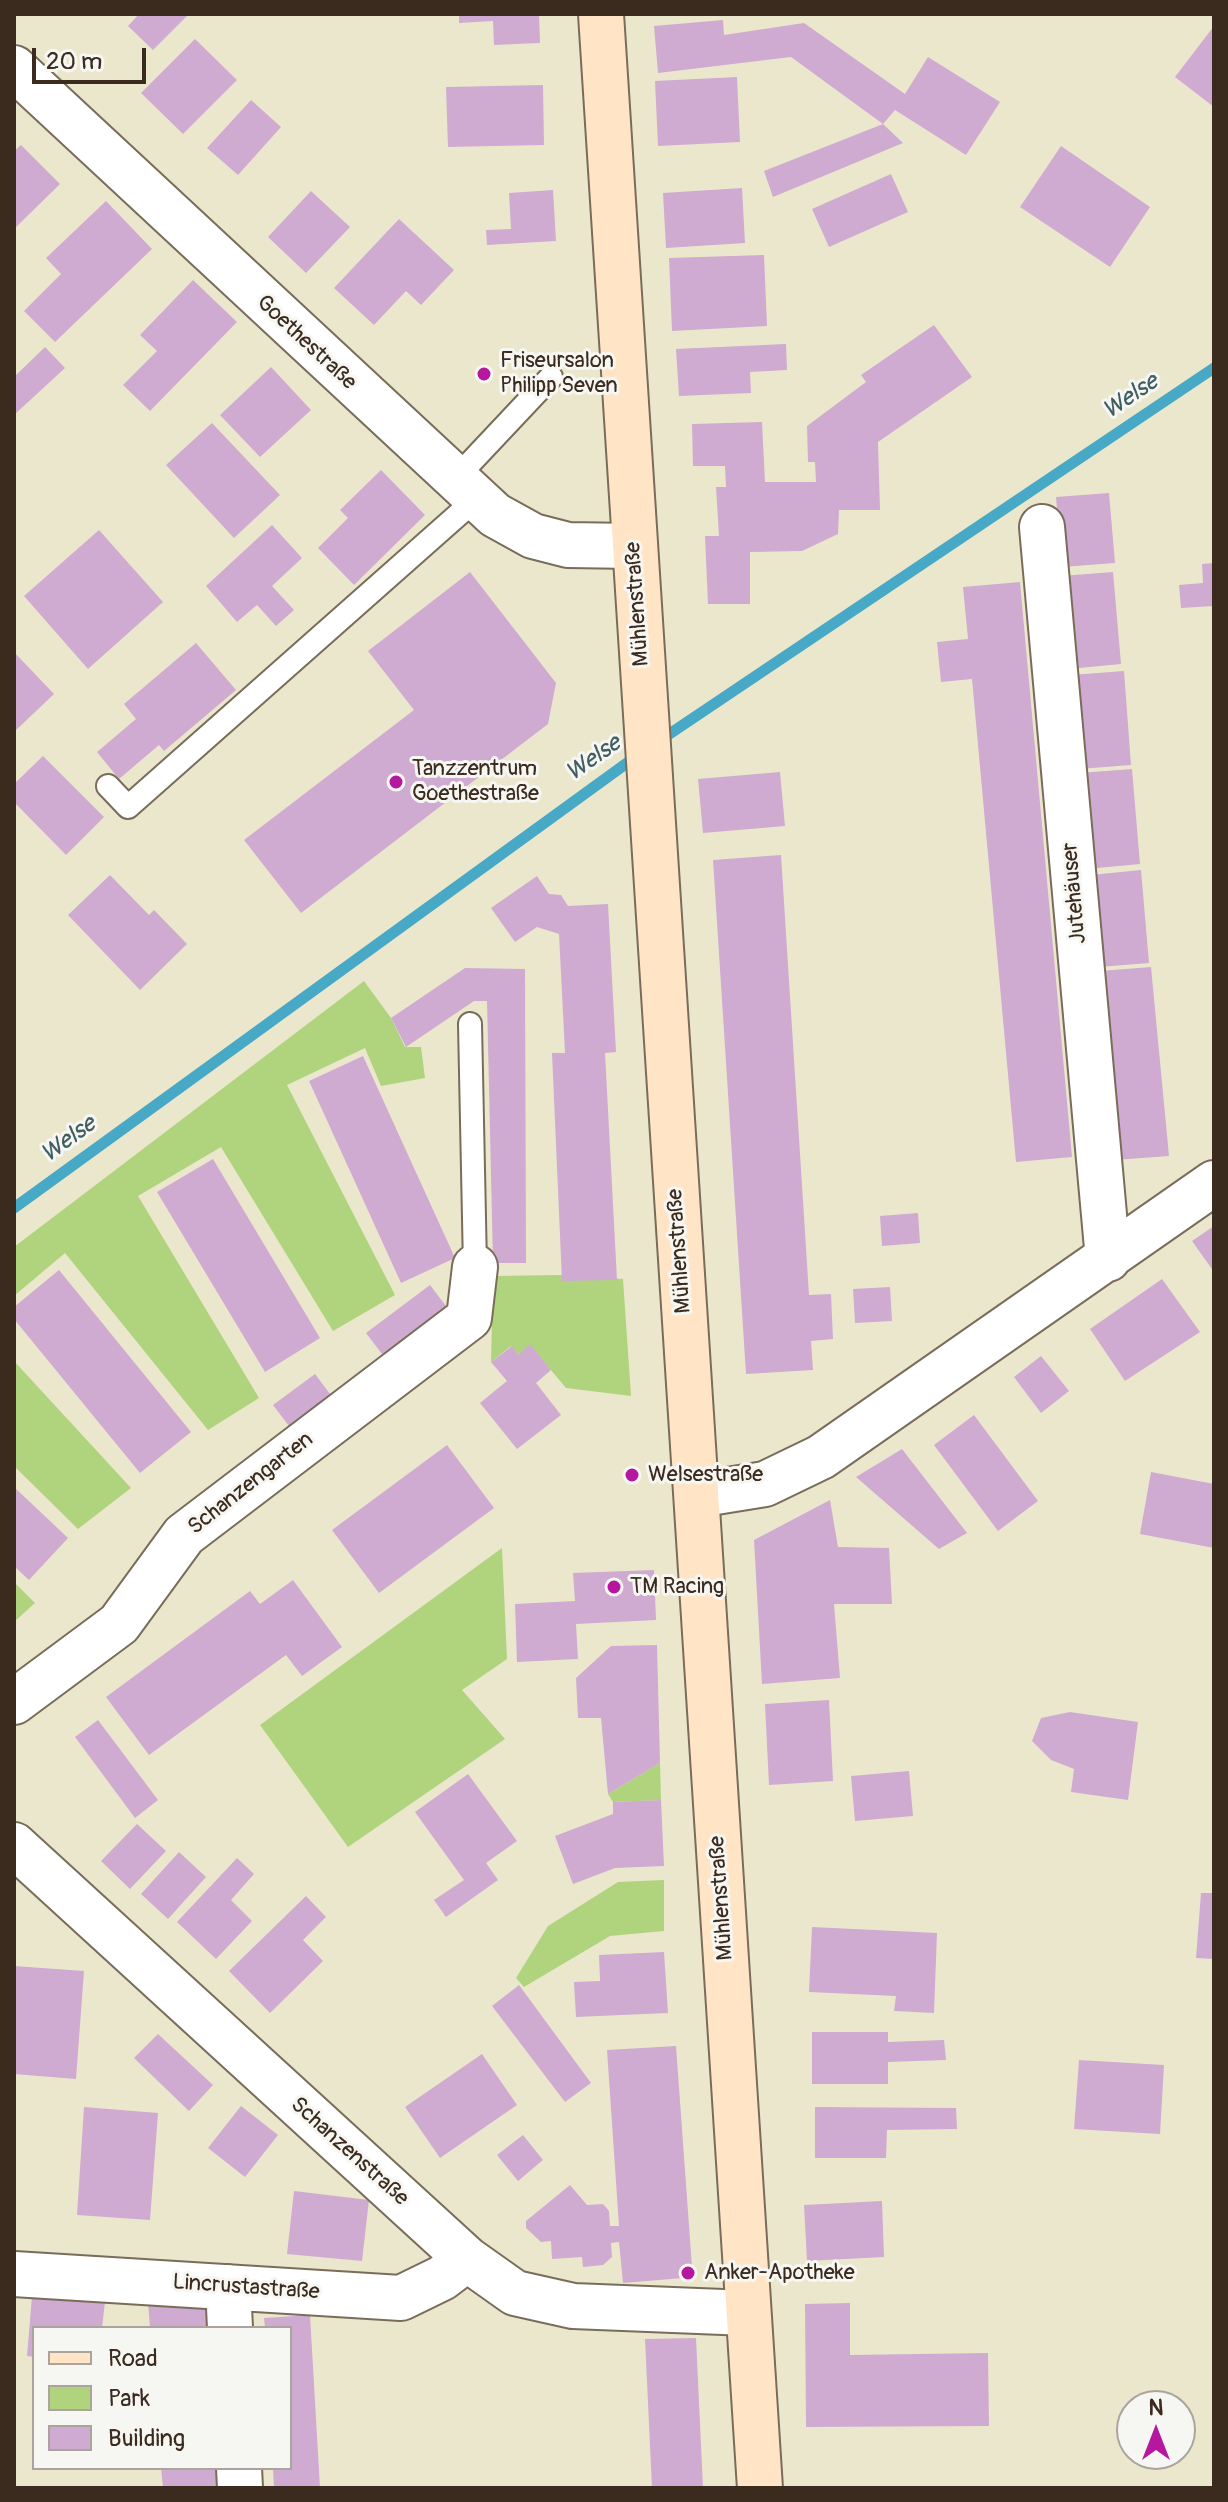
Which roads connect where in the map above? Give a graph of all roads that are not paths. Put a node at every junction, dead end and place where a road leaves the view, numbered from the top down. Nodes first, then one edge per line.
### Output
1 (601, 14) edge
2 (14, 68) edge
3 (551, 377) dead end
4 (466, 489) junction
5 (1042, 527) dead end
6 (634, 546) junction
7 (108, 786) dead end
8 (470, 1024) dead end
9 (1214, 1183) edge
10 (1108, 1259) junction
11 (475, 1267) joint
12 (697, 1495) junction
13 (14, 1702) edge
14 (14, 1845) edge
15 (467, 2259) junction
16 (14, 2274) edge
17 (229, 2307) edge
18 (748, 2313) junction
19 (760, 2488) edge

1 - 6 main road, Mühlenstraße
2 - 4 street, Goethestraße
3 - 4 lane
4 - 6 street, Goethestraße
4 - 7 lane
5 - 10 street, Jutehäuser
6 - 12 main road, Mühlenstraße
8 - 11 lane
9 - 10 street
10 - 12 street
11 - 13 street, Schanzengarten
12 - 18 main road, Mühlenstraße
14 - 15 street, Schanzenstraße
15 - 17 street, Lincrustastraße
15 - 18 street, Schanzenstraße
16 - 17 street, Lincrustastraße
18 - 19 main road, Mühlenstraße

